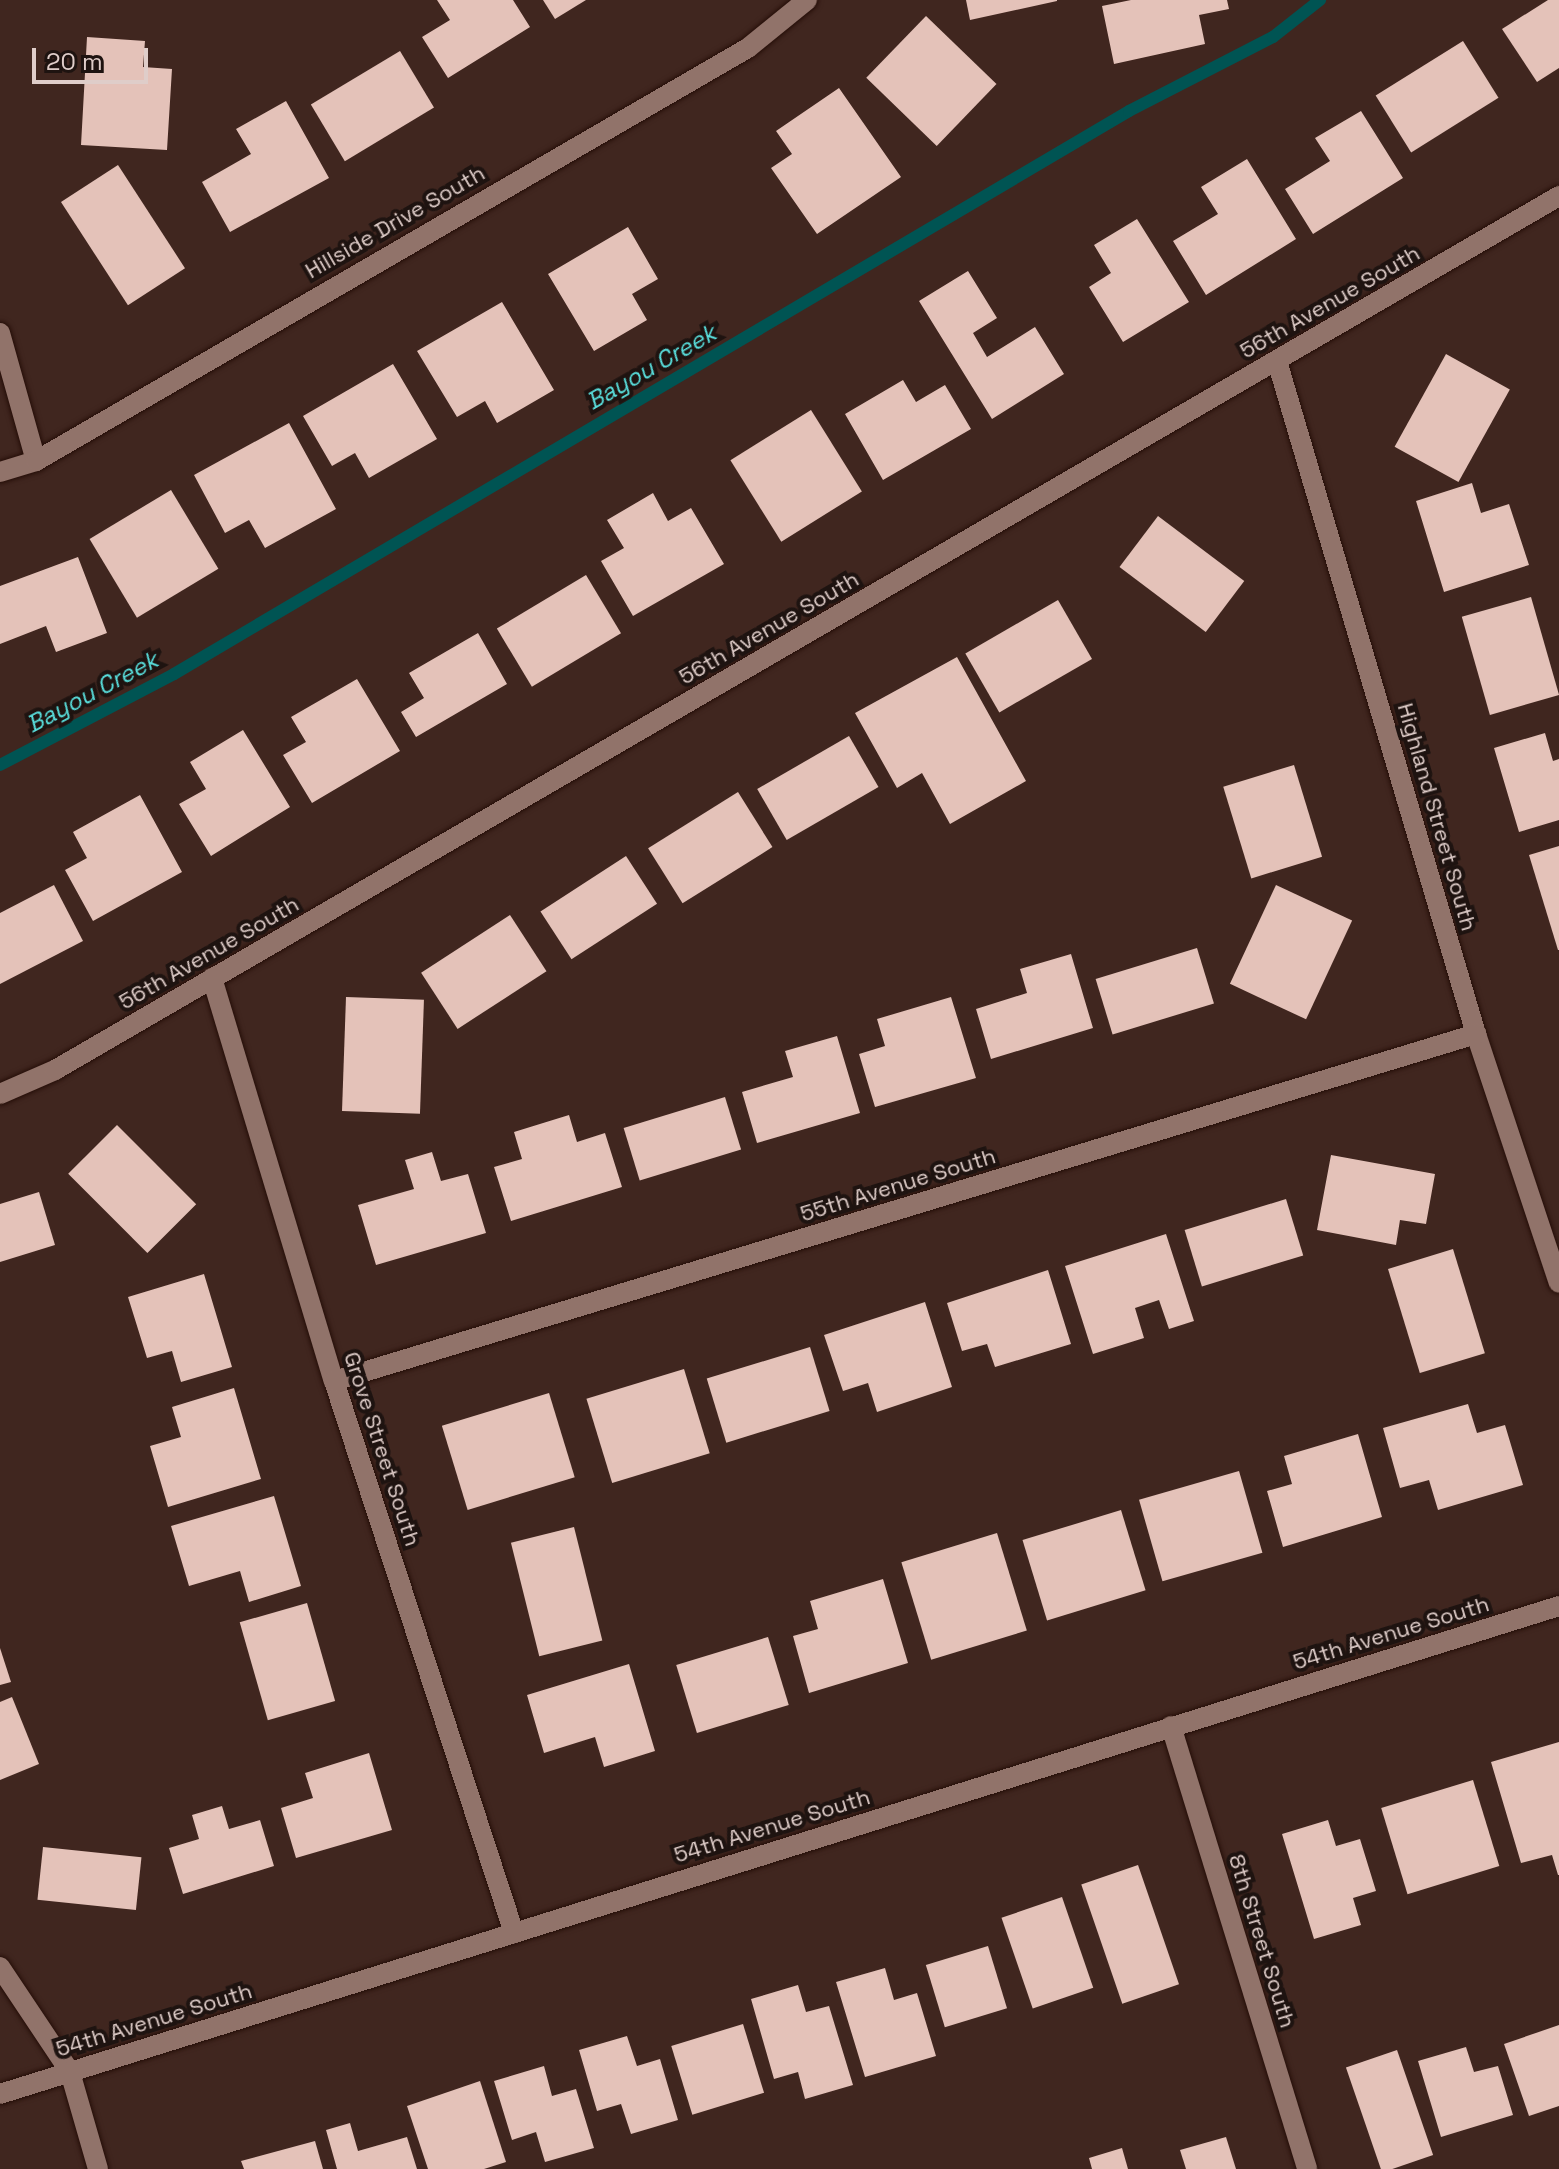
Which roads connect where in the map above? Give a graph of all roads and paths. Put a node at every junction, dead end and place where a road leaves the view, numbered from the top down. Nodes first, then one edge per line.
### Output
1 (807, 0) edge
2 (1559, 196) edge
3 (0, 333) edge
4 (1277, 361) junction
5 (36, 461) junction
6 (0, 472) edge
7 (212, 978) junction
8 (1476, 1034) junction
9 (0, 1094) edge
10 (1559, 1283) edge
11 (334, 1381) junction
12 (1559, 1606) edge
13 (1171, 1726) junction
14 (514, 1933) junction
15 (0, 1967) edge
16 (70, 2072) junction
17 (0, 2094) edge
18 (98, 2169) edge
19 (1307, 2169) edge

1 - 5 street, Hillside Drive South
2 - 4 street, 56th Avenue South
3 - 5 street
4 - 7 street, 56th Avenue South
4 - 8 street, Highland Street South
5 - 6 street, Hillside Drive South
7 - 9 street, 56th Avenue South
7 - 11 street, Grove Street South
8 - 10 street, Highland Street South
8 - 11 street, 55th Avenue South
11 - 14 street, Grove Street South
12 - 13 street, 54th Avenue South
13 - 14 street, 54th Avenue South
13 - 19 street, 8th Street South
14 - 16 street, 54th Avenue South
15 - 16 street
16 - 17 street, 54th Avenue South
16 - 18 street

